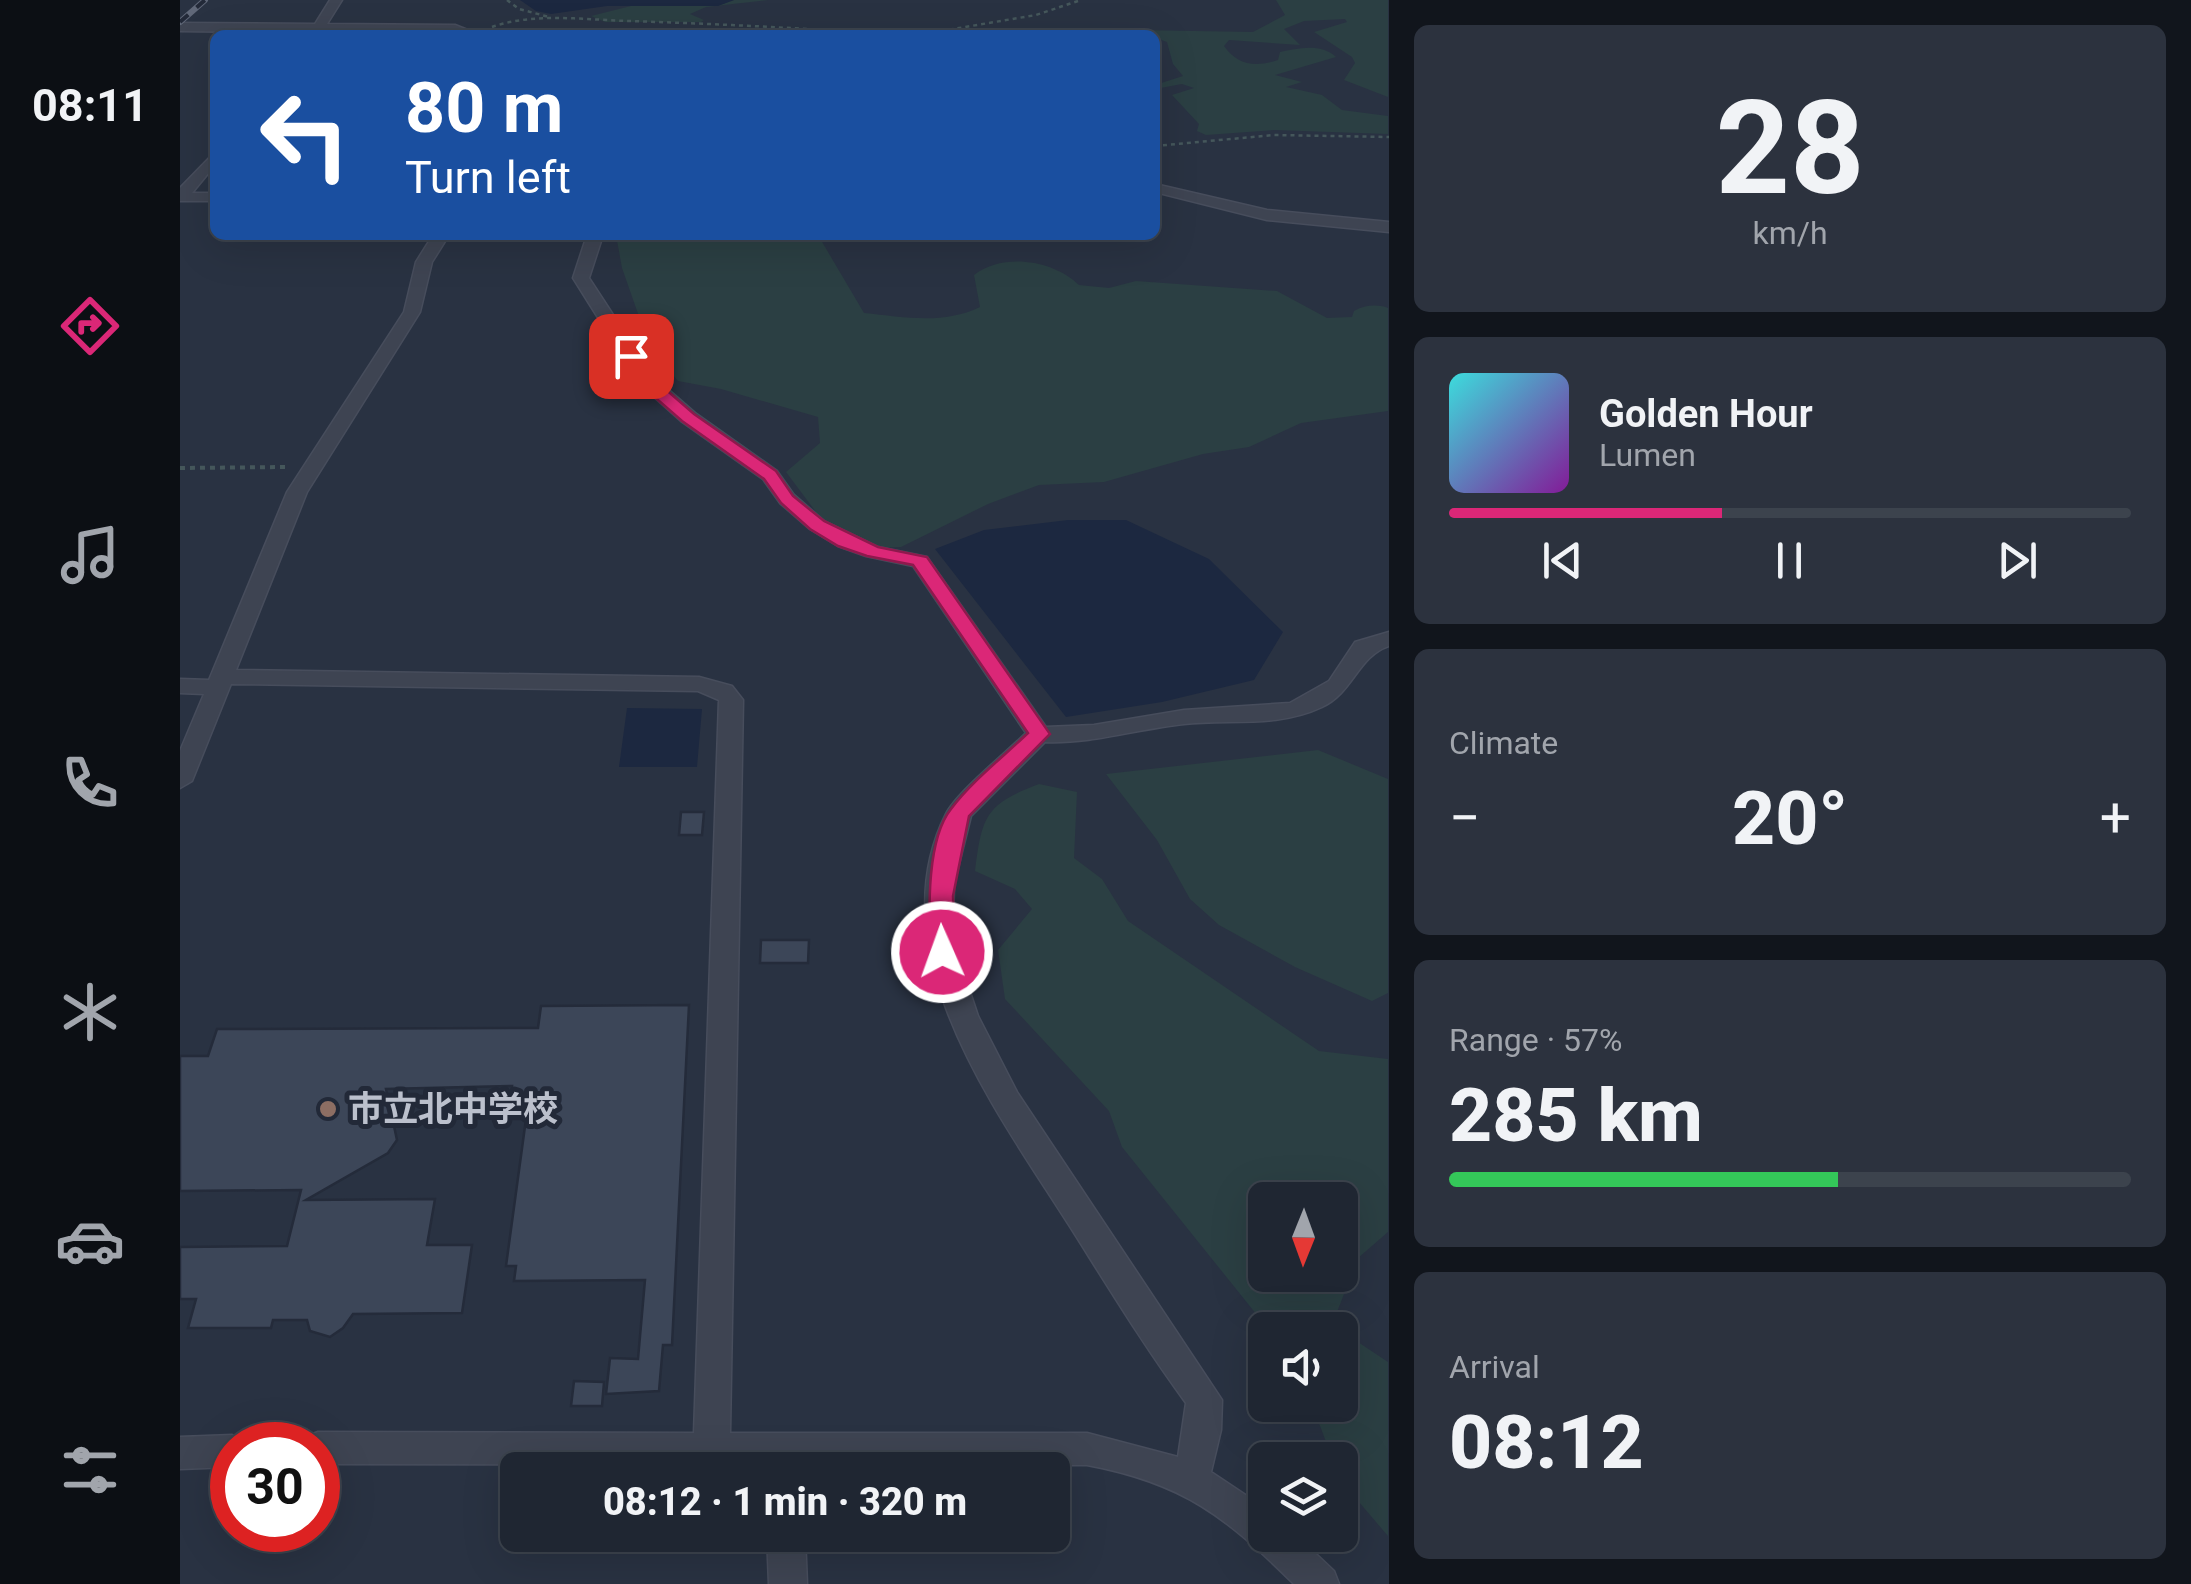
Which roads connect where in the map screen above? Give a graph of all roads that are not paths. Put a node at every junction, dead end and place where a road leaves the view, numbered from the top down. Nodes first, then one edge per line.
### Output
1 (336, 0) edge
2 (180, 26) edge
3 (271, 30) edge
4 (317, 30) edge
5 (210, 162) edge
6 (1160, 189) edge
7 (180, 197) edge
8 (210, 198) edge
9 (1388, 227) edge
10 (438, 240) edge
11 (592, 240) edge
12 (1386, 642) edge
13 (219, 682) junction
14 (180, 686) edge
15 (1039, 734) junction
16 (180, 781) edge
17 (340, 1448) edge
18 (712, 1448) junction
19 (210, 1452) edge
20 (734, 1452) edge
21 (1032, 1452) edge
22 (180, 1453) edge
23 (1192, 1476) junction
24 (1248, 1519) edge
25 (787, 1552) edge
26 (1287, 1552) edge
27 (788, 1584) edge
28 (1320, 1584) edge

1 - 4 street
2 - 3 street
5 - 7 street
6 - 9 street
7 - 8 street
10 - 13 street
11 - 15 street
12 - 15 street
13 - 14 street
13 - 16 street
13 - 18 street
15 - 23 street
17 - 18 street
18 - 20 street
19 - 22 street
21 - 23 street
23 - 24 street
25 - 27 street
26 - 28 street

